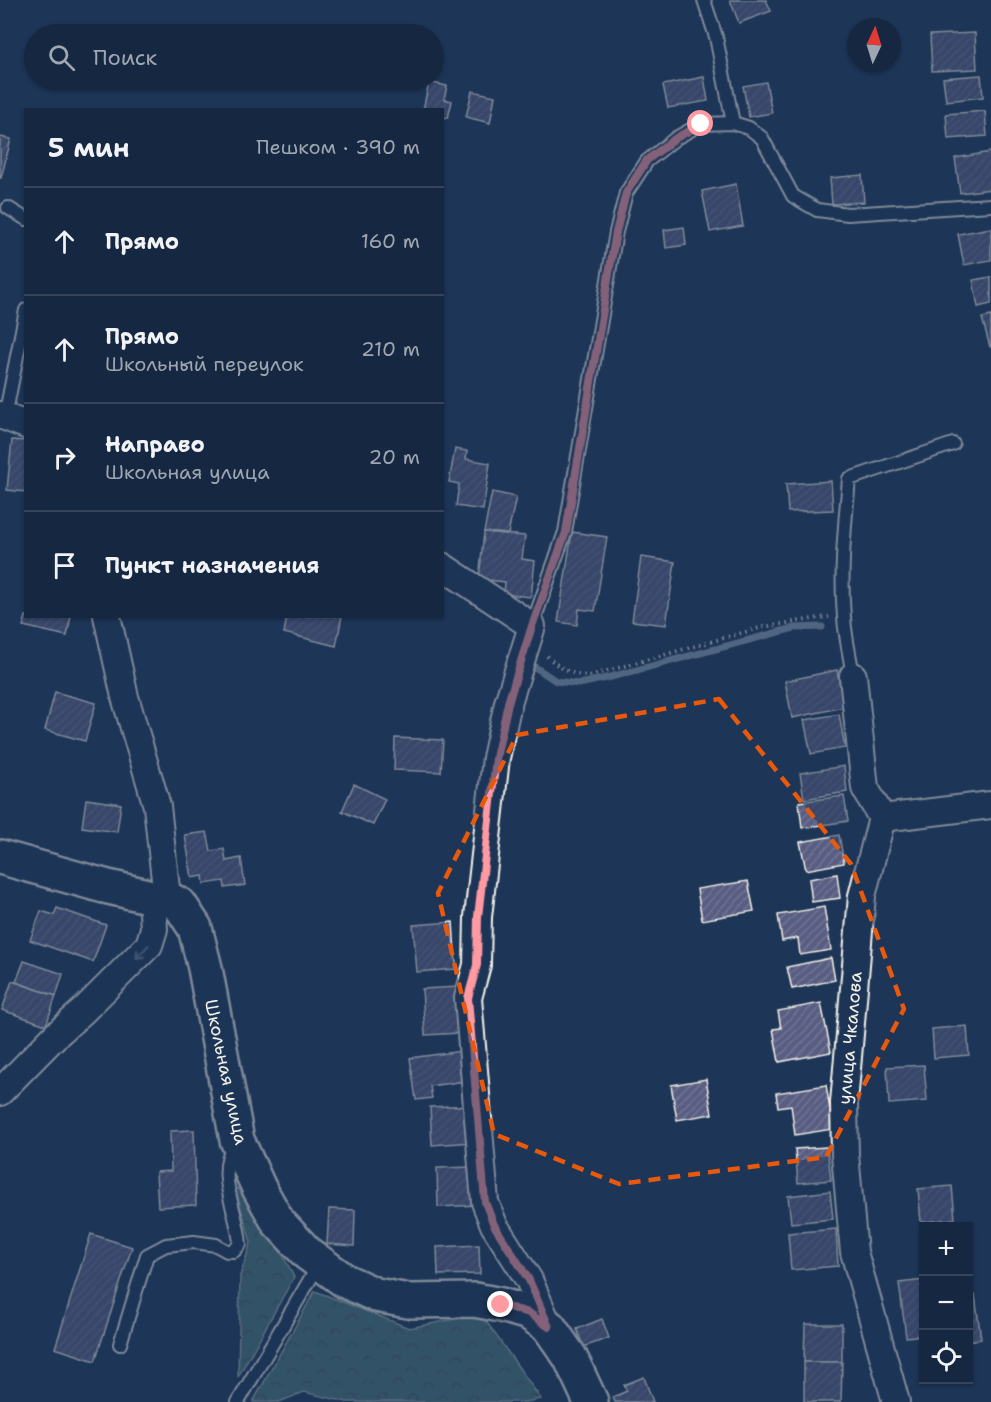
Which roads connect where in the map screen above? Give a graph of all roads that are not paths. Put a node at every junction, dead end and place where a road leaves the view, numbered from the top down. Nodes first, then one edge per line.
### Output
1 (704, 0) edge
2 (733, 123) junction
3 (991, 205) edge
4 (8, 208) dead end
5 (24, 218) edge
6 (24, 324) edge
7 (10, 419) edge
8 (952, 444) dead end
9 (444, 567) edge
10 (107, 618) edge
11 (532, 626) junction
12 (853, 676) joint
13 (991, 805) edge
14 (882, 818) junction
15 (0, 857) edge
16 (159, 898) junction
17 (0, 1092) edge
18 (237, 1140) junction
19 (320, 1263) junction
20 (549, 1327) junction
21 (120, 1344) dead end
22 (238, 1402) edge
23 (591, 1402) edge
24 (896, 1402) edge

1 - 2 lane
2 - 3 lane
2 - 11 lane
4 - 5 lane
6 - 7 lane
8 - 12 lane
9 - 11 street
10 - 16 street
11 - 20 street
12 - 14 street
13 - 14 street
14 - 24 street, улица Чкалова
15 - 16 street
16 -> 17 street
16 - 18 street, Школьная улица
18 - 19 street, Школьная улица
18 - 21 lane
19 - 20 street, Школьная улица
19 - 22 lane
20 - 23 street, Школьная улица

